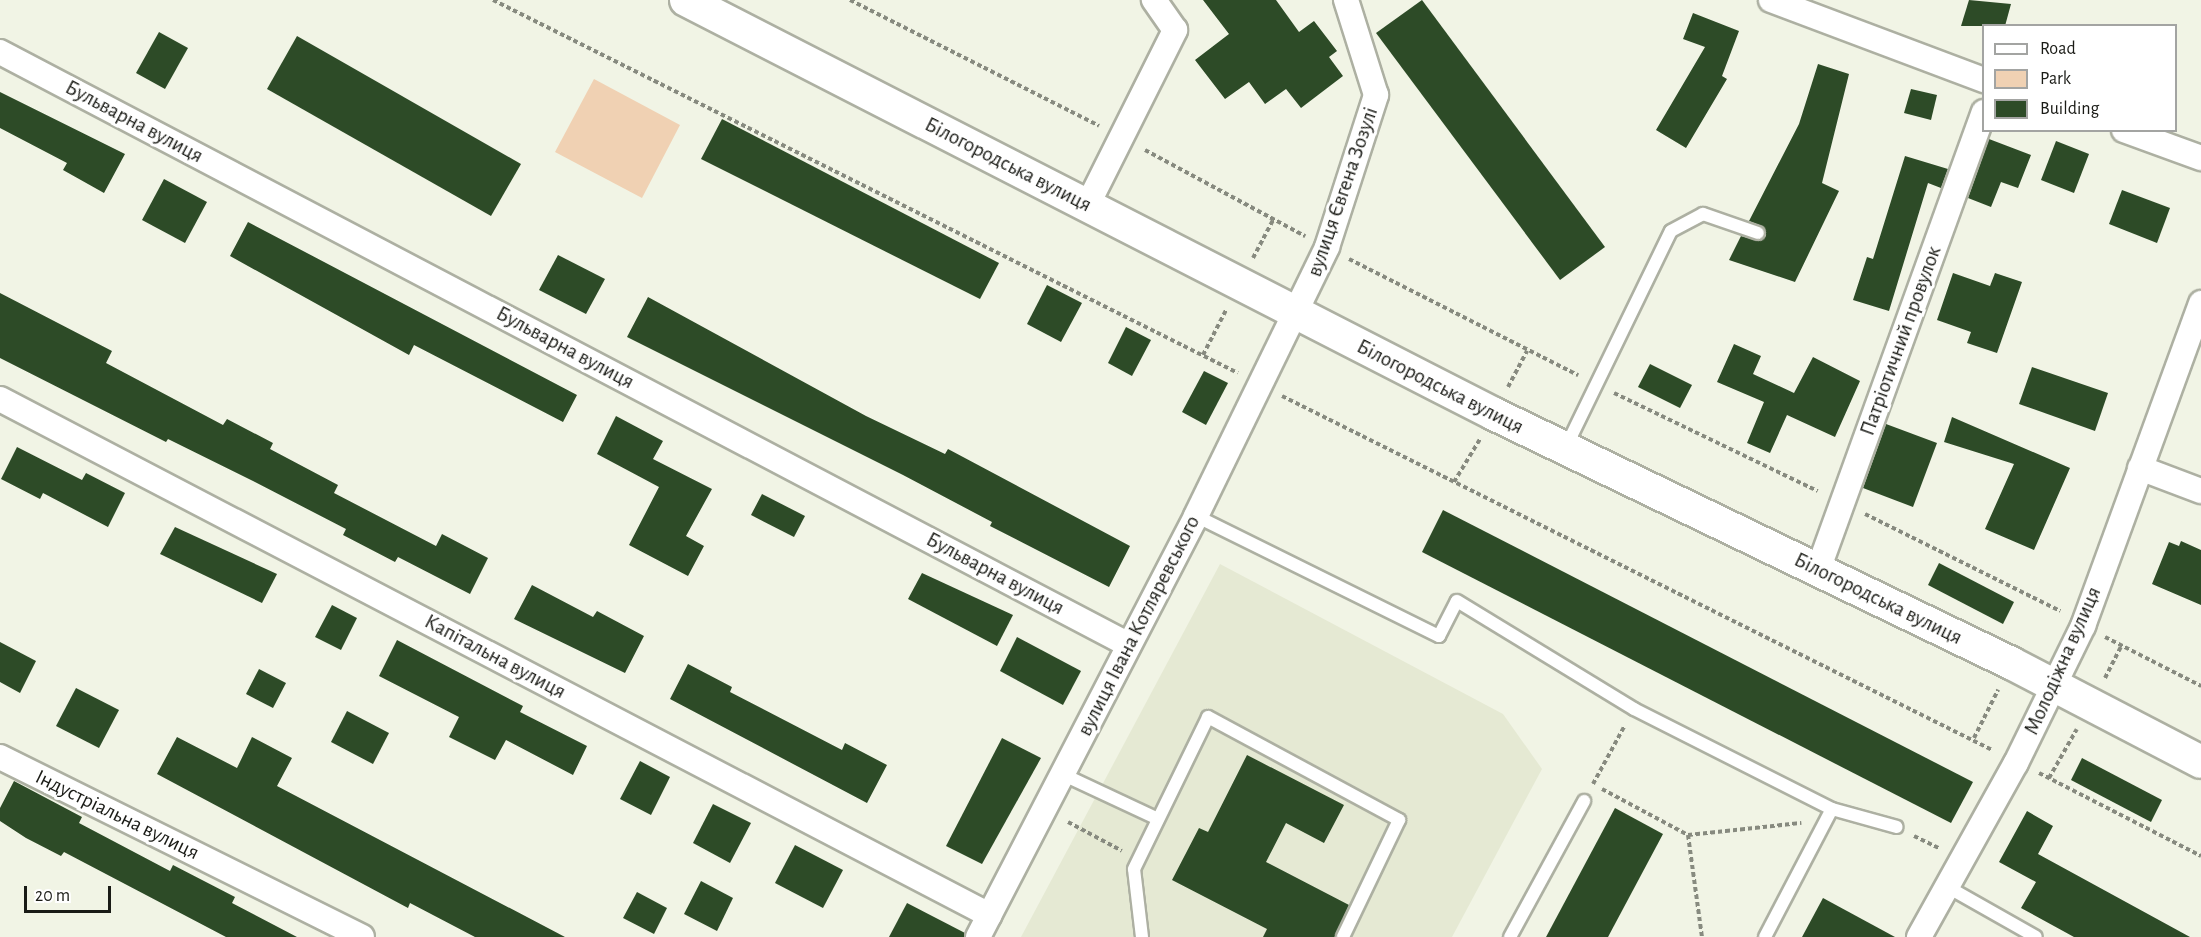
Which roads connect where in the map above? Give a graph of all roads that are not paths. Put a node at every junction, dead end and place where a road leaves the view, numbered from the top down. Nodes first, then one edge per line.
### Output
1 (686, 0) edge
2 (1154, 0) edge
3 (1346, 0) edge
4 (1771, 0) edge
5 (0, 52) edge
6 (1982, 80) edge
7 (1982, 115) edge
8 (2130, 132) edge
9 (2201, 158) edge
10 (1088, 206) junction
11 (1758, 233) dead end
12 (2201, 303) edge
13 (1297, 313) junction
14 (0, 399) edge
15 (1565, 450) junction
16 (2140, 468) junction
17 (2201, 490) edge
18 (1196, 516) junction
19 (1818, 570) junction
20 (1129, 645) junction
21 (2053, 685) junction
22 (0, 757) edge
23 (2201, 762) edge
24 (1062, 774) junction
25 (1584, 801) road end
26 (1829, 814) junction
27 (1156, 818) junction
28 (1897, 827) road end
29 (1946, 886) junction
30 (989, 915) junction
31 (362, 937) edge
32 (978, 937) edge
33 (1142, 937) edge
34 (1343, 937) edge
35 (1510, 937) edge
36 (1765, 937) edge
37 (1919, 937) edge
38 (2036, 937) edge

1 - 10 street, Білогородська вулиця
2 - 10 street
3 - 13 street, вулиця Євгена Зозулі
4 - 6 street
5 - 20 street, Бульварна вулиця
7 - 19 street, Патріотичний провулок
8 - 9 street
10 - 13 street, Білогородська вулиця
11 - 15 lane
12 - 16 street, Молодіжна вулиця
13 - 15 street, Білогородська вулиця
13 - 18 street, вулиця Івана Котляревського
14 - 30 street, Капітальна вулиця
15 - 19 street, Білогородська вулиця
16 - 17 street
16 - 21 street, Молодіжна вулиця
18 - 20 street, вулиця Івана Котляревського
18 - 26 lane
19 - 21 street, Білогородська вулиця
20 - 24 street, вулиця Івана Котляревського
21 - 23 street, Білогородська вулиця
21 - 29 street, Молодіжна вулиця
22 - 31 street, Індустріальна вулиця
24 - 27 lane
24 - 30 street, вулиця Івана Котляревського
25 - 35 lane
26 - 28 lane
26 - 36 lane
27 - 33 lane
27 - 34 lane
29 - 37 street, Молодіжна вулиця
29 - 38 lane
30 - 32 street, вулиця Івана Котляревського

